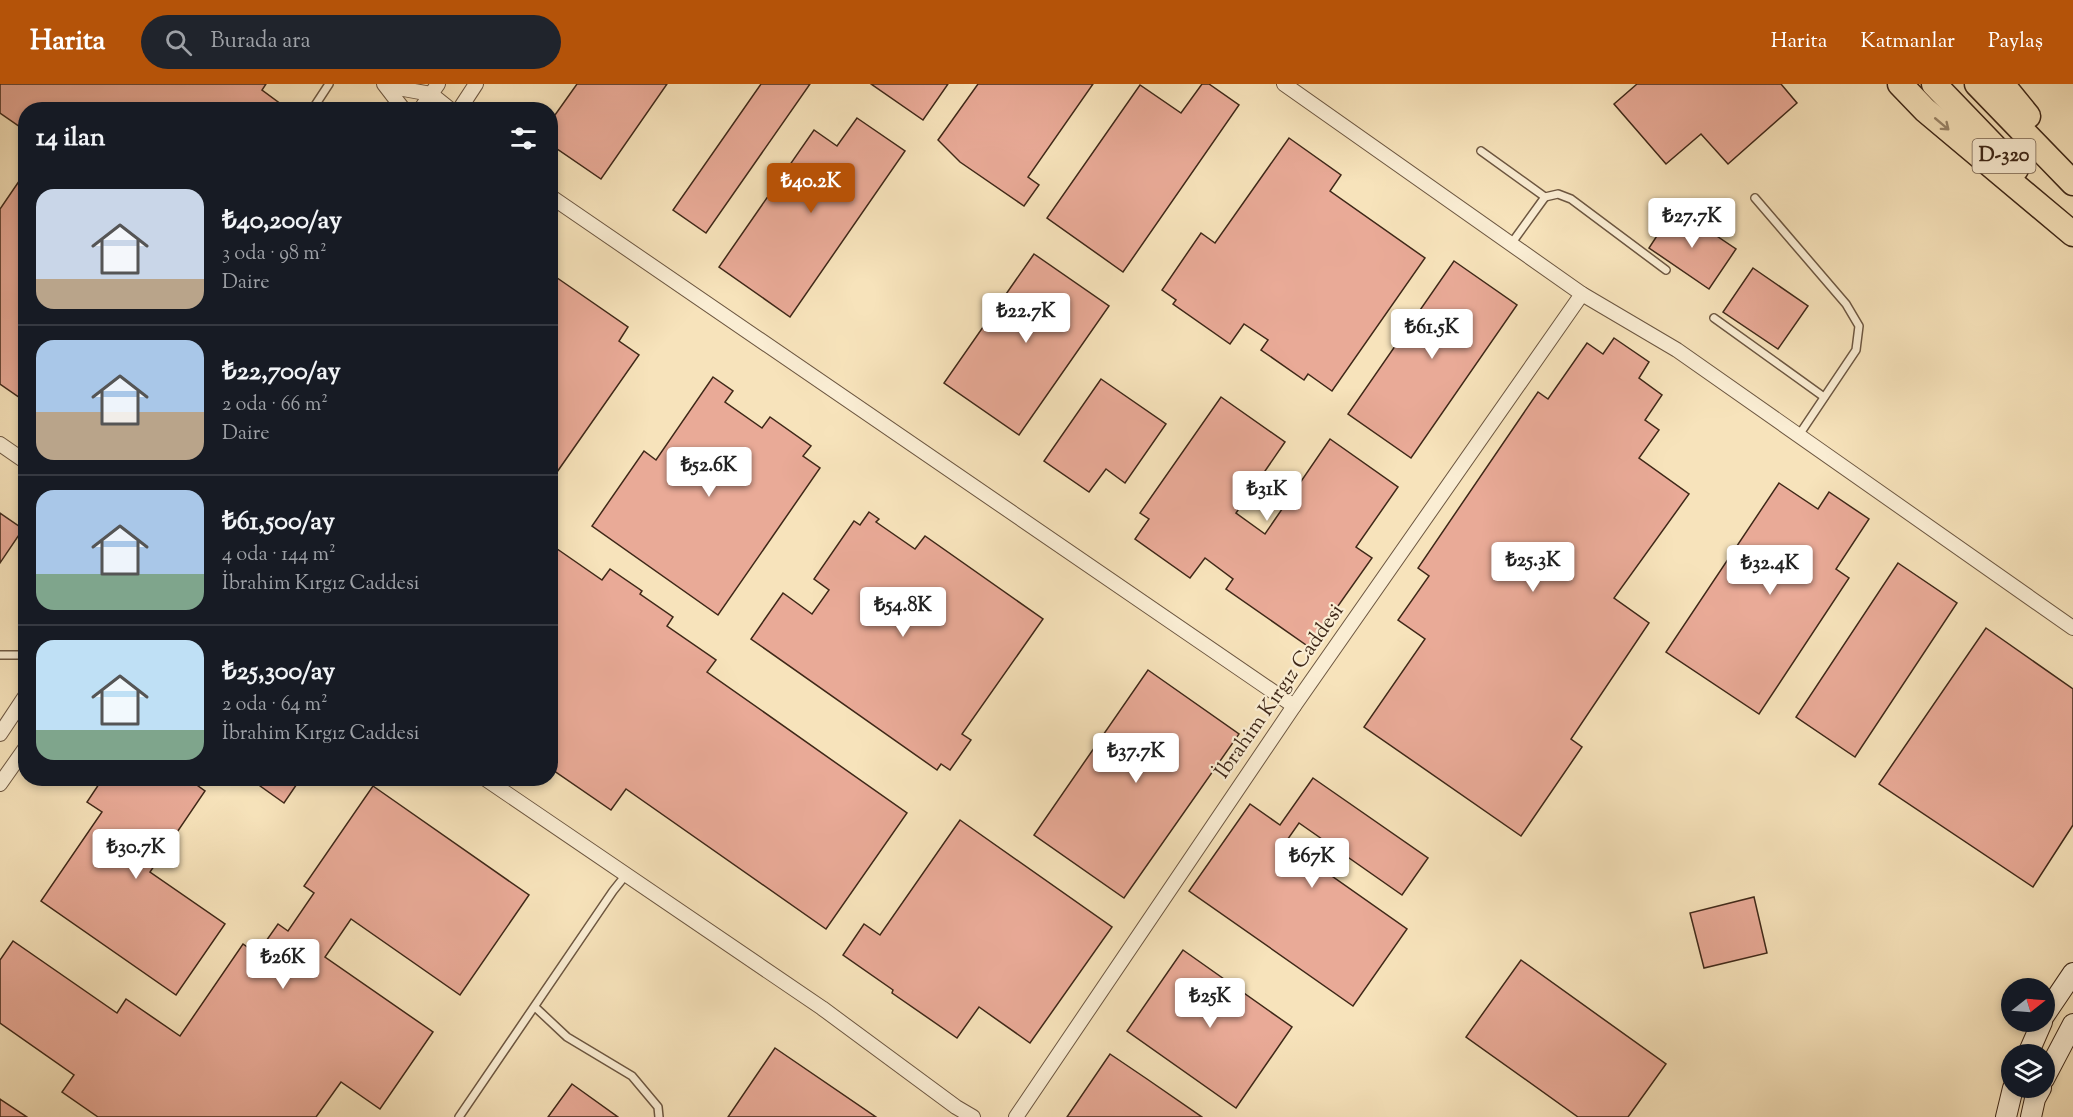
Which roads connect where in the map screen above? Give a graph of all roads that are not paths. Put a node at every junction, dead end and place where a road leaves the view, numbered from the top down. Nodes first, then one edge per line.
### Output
1 (476, 84) edge
2 (1284, 84) edge
3 (1900, 84) edge
4 (1934, 84) edge
5 (1977, 84) edge
6 (2002, 84) edge
7 (386, 85) edge
8 (325, 86) edge
9 (435, 89) edge
10 (316, 102) edge
11 (398, 102) edge
12 (426, 102) edge
13 (445, 102) edge
14 (464, 102) edge
15 (1481, 151) dead end
16 (2073, 172) edge
17 (2073, 183) edge
18 (1545, 197) junction
19 (1755, 198) dead end
20 (558, 201) edge
21 (2073, 228) edge
22 (2073, 234) edge
23 (1511, 244) junction
24 (1666, 270) dead end
25 (1582, 294) junction
26 (1714, 318) dead end
27 (1824, 397) junction
28 (1799, 435) junction
29 (0, 444) edge
30 (18, 456) edge
31 (2073, 628) edge
32 (0, 655) edge
33 (18, 655) edge
34 (1294, 706) junction
35 (18, 707) edge
36 (0, 734) edge
37 (18, 758) edge
38 (0, 784) edge
39 (496, 786) edge
40 (625, 876) junction
41 (2073, 973) edge
42 (2055, 1001) edge
43 (535, 1007) junction
44 (2055, 1025) edge
45 (2071, 1034) edge
46 (2055, 1061) edge
47 (2011, 1098) edge
48 (2036, 1098) edge
49 (459, 1117) edge
50 (659, 1117) edge
51 (973, 1117) edge
52 (1016, 1117) edge
53 (2006, 1117) edge
54 (2031, 1117) edge

1 - 14 street
2 - 23 street
3 -> 22 highway
4 - 21 highway, D-320
5 - 17 highway, D-320
6 - 16 highway
7 - 9 street
7 - 11 street
8 - 10 lane
9 - 12 street
9 - 13 street
15 - 18 lane
18 - 23 lane
18 - 24 lane
19 - 27 lane
20 - 34 street
23 - 25 street
25 - 28 street
25 - 34 street, İbrahim Kırgız Caddesi
26 - 27 lane
27 - 28 lane
28 - 31 street
29 - 30 street
32 - 33 lane
34 - 52 street, İbrahim Kırgız Caddesi
35 - 36 street
37 - 38 street
39 - 40 street
40 - 43 lane
40 - 51 street
41 - 42 street
43 - 49 lane
43 - 50 lane
44 - 45 street
45 - 46 street
47 - 53 street
48 - 54 street

